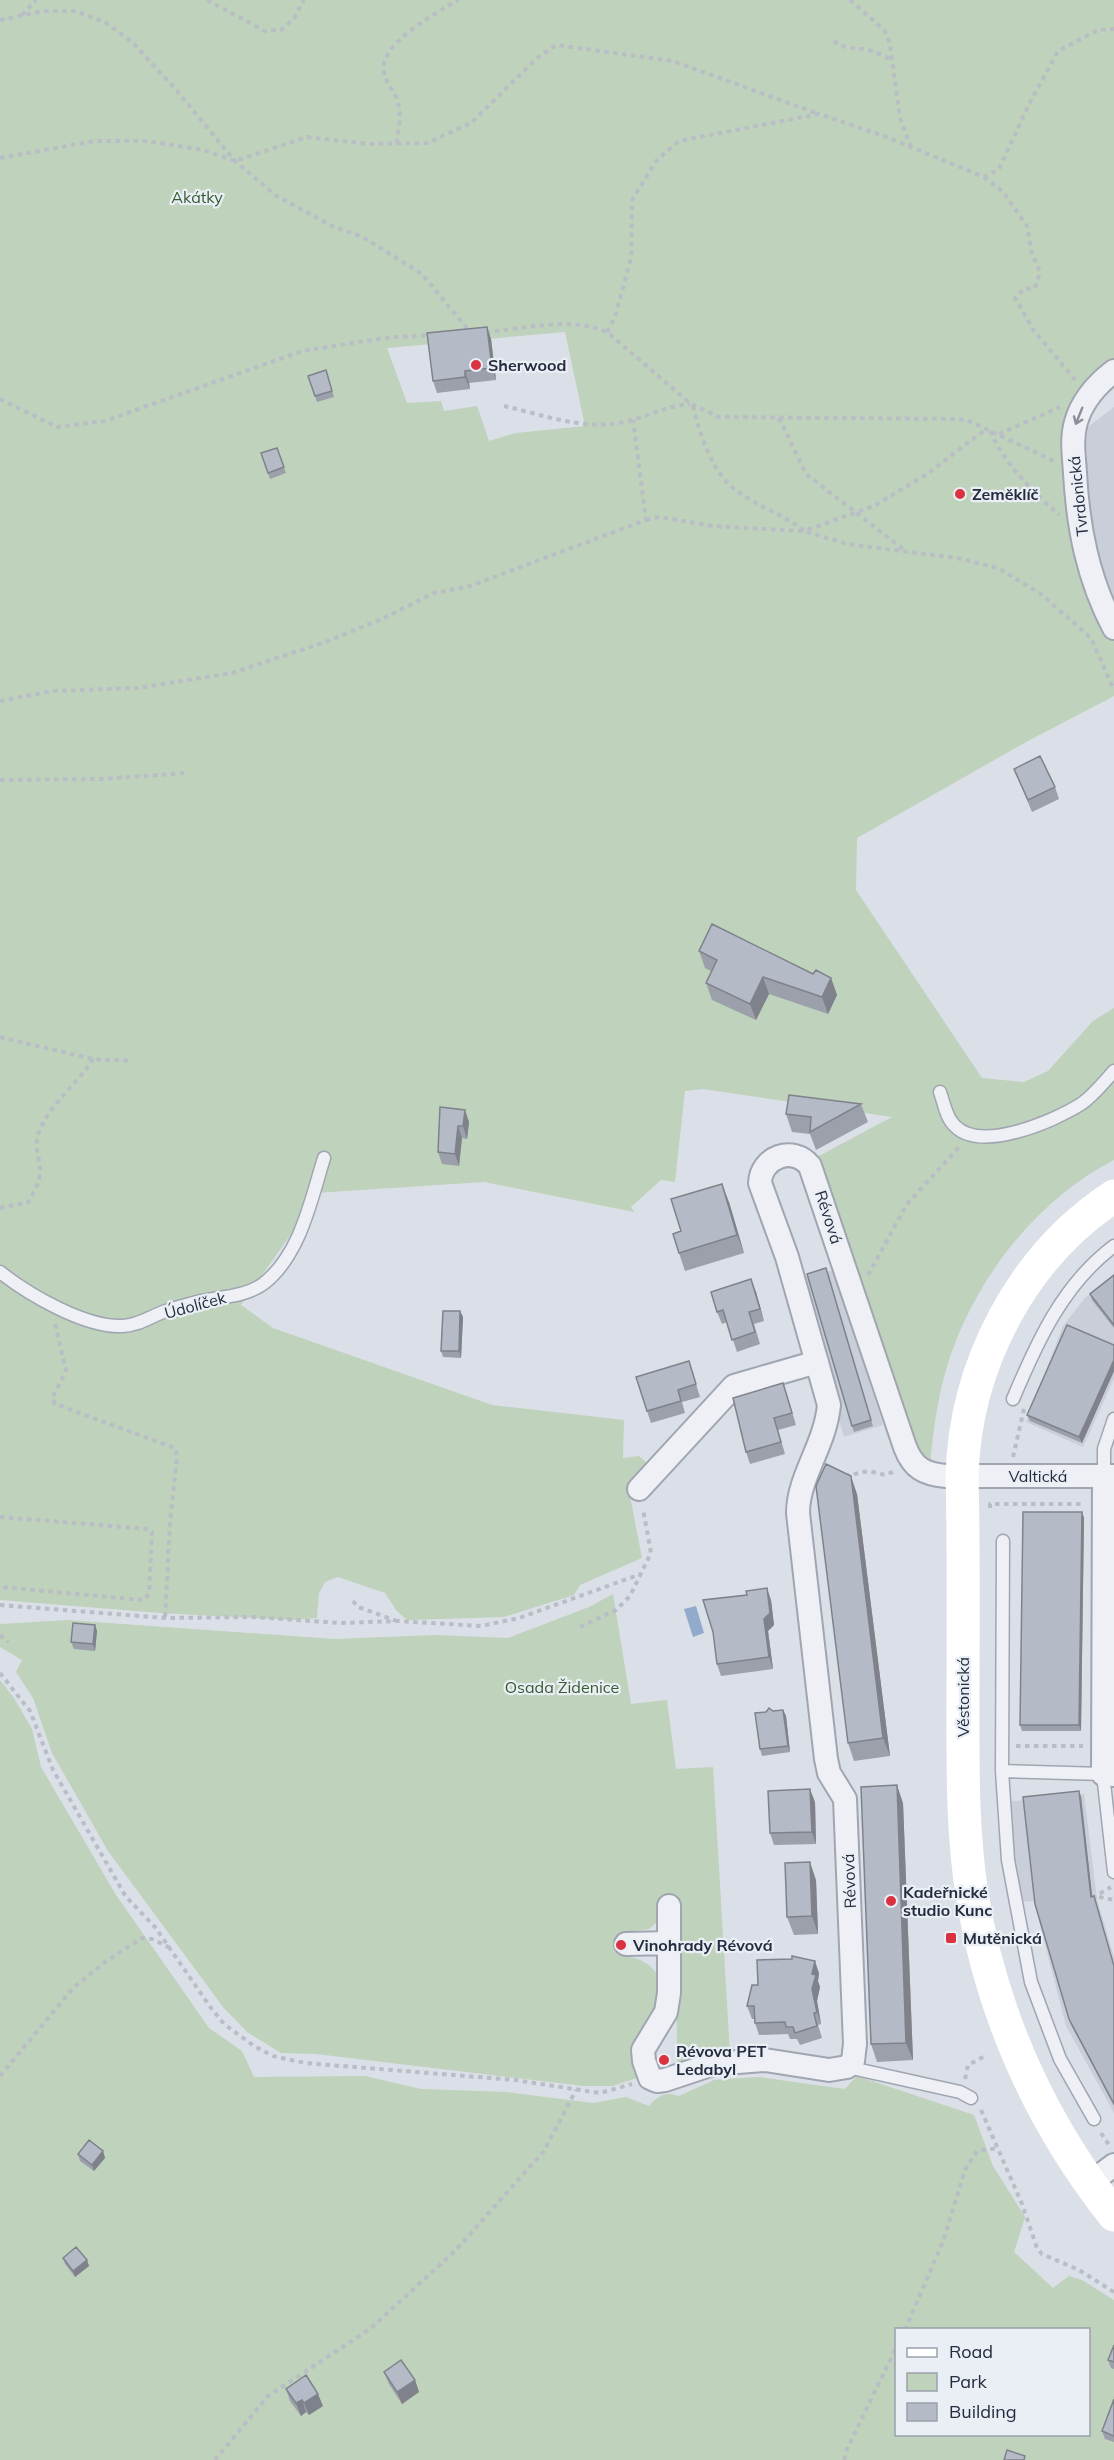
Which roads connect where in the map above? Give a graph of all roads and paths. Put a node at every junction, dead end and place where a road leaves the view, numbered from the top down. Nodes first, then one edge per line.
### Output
1 (36, 0) edge
2 (207, 0) edge
3 (304, 0) edge
4 (458, 0) edge
5 (850, 0) edge
6 (21, 15) junction
7 (0, 20) edge
8 (1114, 29) edge
9 (834, 41) dead end
10 (892, 61) junction
11 (819, 114) junction
12 (397, 143) junction
13 (911, 147) junction
14 (0, 158) edge
15 (235, 161) junction
16 (984, 177) junction
17 (470, 332) junction
18 (607, 332) junction
19 (460, 333) edge
20 (438, 334) edge
21 (1114, 371) edge
22 (1093, 391) junction
23 (0, 399) edge
24 (692, 405) junction
25 (504, 406) dead end
26 (779, 418) junction
27 (633, 420) junction
28 (988, 430) junction
29 (998, 435) junction
30 (1075, 474) junction
31 (858, 512) junction
32 (646, 520) junction
33 (804, 531) junction
34 (1080, 533) junction
35 (904, 550) junction
36 (1114, 628) edge
37 (1114, 690) edge
38 (0, 701) edge
39 (185, 773) dead end
40 (0, 780) edge
41 (0, 1037) edge
42 (93, 1059) junction
43 (131, 1061) dead end
44 (1114, 1071) edge
45 (940, 1092) dead end
46 (970, 1136) junction
47 (324, 1158) dead end
48 (1114, 1196) edge
49 (0, 1208) edge
50 (1114, 1246) edge
51 (0, 1272) edge
52 (855, 1298) junction
53 (50, 1302) junction
54 (817, 1362) junction
55 (1013, 1399) dead end
56 (1024, 1407) dead end
57 (1114, 1419) edge
58 (912, 1462) junction
59 (1012, 1465) dead end
60 (811, 1468) junction
61 (962, 1476) junction
62 (1109, 1476) edge
63 (639, 1489) joint
64 (0, 1516) edge
65 (1004, 1540) dead end
66 (640, 1574) junction
67 (0, 1587) edge
68 (353, 1601) dead end
69 (0, 1605) edge
70 (165, 1618) junction
71 (398, 1621) junction
72 (580, 1627) dead end
73 (0, 1635) edge
74 (8, 1642) dead end
75 (0, 1673) edge
76 (1003, 1746) junction
77 (1103, 1746) junction
78 (1002, 1772) junction
79 (1108, 1774) edge
80 (1114, 1872) edge
81 (1114, 1885) edge
82 (1098, 1896) junction
83 (1088, 1898) edge
84 (1114, 1900) edge
85 (669, 1906) dead end
86 (669, 1943) junction
87 (626, 1944) dead end
88 (171, 1948) junction
89 (987, 2055) dead end
90 (968, 2065) dead end
91 (847, 2067) junction
92 (0, 2076) edge
93 (649, 2076) junction
94 (576, 2090) junction
95 (971, 2098) joint
96 (1094, 2119) joint
97 (1114, 2144) edge
98 (998, 2148) junction
99 (1102, 2174) edge
100 (1114, 2215) edge
101 (1114, 2292) edge
102 (906, 2328) edge
103 (895, 2352) edge
104 (215, 2460) edge
105 (844, 2460) edge

1 - 6 path
2 - 3 path
4 - 12 path
5 - 10 path
6 - 7 path
6 - 15 path
8 - 16 path
9 - 10 path
10 - 13 path
11 - 12 path
11 - 13 path
11 - 18 path
12 - 15 path
13 - 16 path
14 - 15 path
15 - 17 path
16 - 22 path
17 - 18 path
17 - 19 path
18 - 24 path
20 - 23 path
21 - 22 street, Tvrdonická
22 - 29 path
22 -> 30 street, Tvrdonická
24 - 26 path
24 - 27 path
24 - 33 path
25 - 27 path
26 - 28 path
26 - 31 path
27 - 32 path
28 - 29 path
28 - 31 path
28 - 34 path
29 - 30 path
30 - 34 street, Tvrdonická
31 - 33 path
31 - 35 path
32 - 33 path
32 - 38 path
33 - 35 path
34 - 36 street, Tvrdonická
35 - 37 path
39 - 40 path
41 - 42 path
42 - 43 path
42 - 49 path
44 - 46 lane
45 - 46 lane
46 - 52 path
47 - 53 lane, Údolíček
48 - 61 street, Věstonická
50 - 55 lane
51 - 53 lane, Údolíček
52 - 54 street, Révová
52 - 58 street, Révová
53 - 70 path
54 - 60 street, Révová
54 - 63 street
56 - 59 path
57 - 62 lane
58 - 60 path
58 - 61 street
60 - 91 street, Révová
61 - 62 street, Valtická
61 - 99 street, Věstonická
62 - 77 street
63 - 66 path
64 - 67 path
65 - 76 lane
66 - 71 path
66 - 72 path
68 - 71 path
69 - 70 path
70 - 71 path
73 - 74 path
75 - 88 path
76 - 77 path
76 - 78 lane
77 - 79 street
78 - 79 lane
78 - 96 lane
79 - 80 lane
81 - 82 path
82 - 83 path
82 - 84 path
85 - 86 street
86 - 87 street
86 - 93 street
88 - 92 path
88 - 94 path
89 - 90 path
91 - 93 street
91 - 95 lane
93 - 94 path
94 - 104 path
95 - 98 path
96 - 97 path
98 - 101 path
98 - 102 path
99 - 100 street, Věstonická
103 - 105 path

